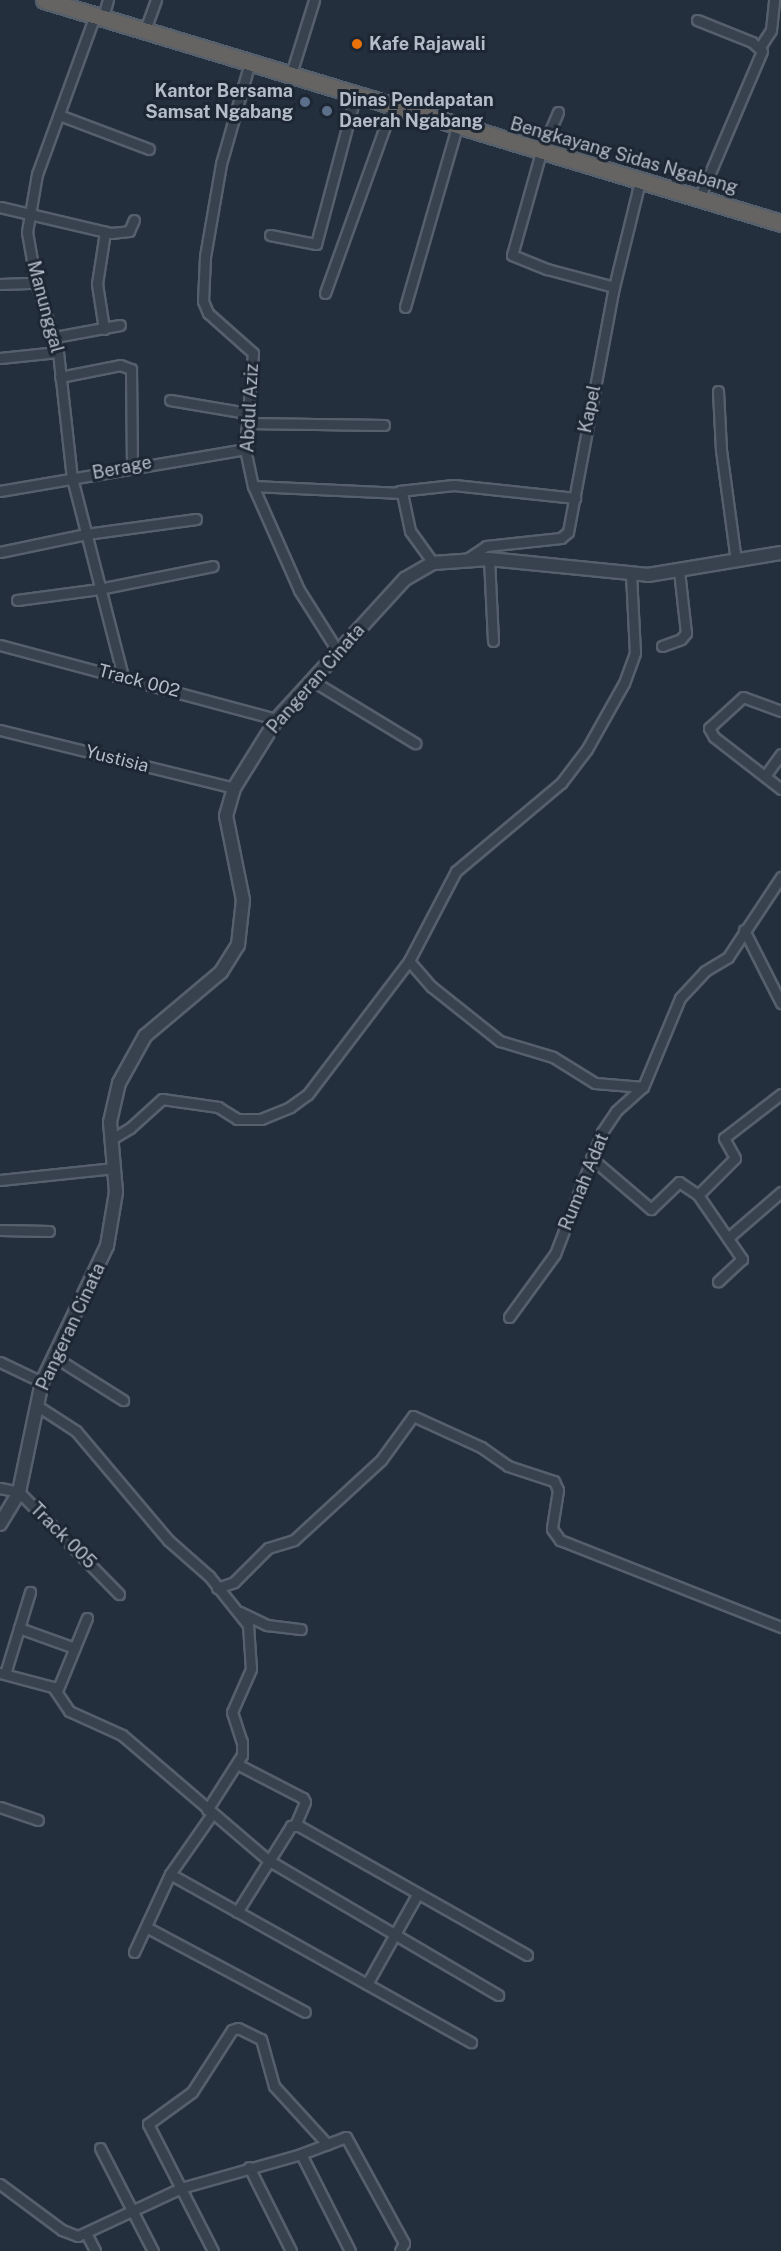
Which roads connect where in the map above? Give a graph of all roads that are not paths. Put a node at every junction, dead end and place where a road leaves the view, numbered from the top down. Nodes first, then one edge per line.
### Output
1 (108, 0) edge
2 (156, 0) edge
3 (315, 0) edge
4 (774, 0) edge
5 (50, 1) edge
6 (99, 16) junction
7 (697, 20) dead end
8 (145, 30) junction
9 (760, 47) junction
10 (250, 63) junction
11 (291, 75) junction
12 (356, 94) junction
13 (392, 107) junction
14 (558, 112) dead end
15 (59, 115) junction
16 (457, 127) junction
17 (149, 149) dead end
18 (541, 152) junction
19 (640, 182) junction
20 (699, 199) junction
21 (0, 207) edge
22 (28, 214) junction
23 (134, 220) dead end
24 (781, 223) edge
25 (105, 232) junction
26 (270, 235) dead end
27 (36, 283) junction
28 (0, 284) edge
29 (614, 287) junction
30 (326, 293) dead end
31 (405, 308) dead end
32 (120, 325) dead end
33 (104, 329) junction
34 (55, 337) junction
35 (58, 352) junction
36 (0, 358) edge
37 (60, 376) junction
38 (718, 392) dead end
39 (170, 400) dead end
40 (247, 418) junction
41 (384, 425) dead end
42 (245, 449) junction
43 (132, 467) junction
44 (72, 478) junction
45 (253, 486) junction
46 (0, 490) edge
47 (396, 492) junction
48 (575, 498) junction
49 (196, 519) dead end
50 (86, 534) junction
51 (0, 552) edge
52 (781, 553) edge
53 (467, 559) junction
54 (489, 559) junction
55 (736, 561) junction
56 (433, 563) junction
57 (213, 566) dead end
58 (679, 571) junction
59 (631, 574) junction
60 (99, 589) junction
61 (17, 600) dead end
62 (493, 641) dead end
63 (0, 645) edge
64 (663, 646) dead end
65 (337, 650) junction
66 (123, 676) junction
67 (311, 680) junction
68 (781, 711) edge
69 (277, 719) junction
70 (0, 730) edge
71 (415, 743) dead end
72 (781, 754) edge
73 (765, 776) junction
74 (234, 788) junction
75 (781, 789) edge
76 (781, 877) edge
77 (744, 930) junction
78 (409, 961) junction
79 (781, 1003) edge
80 (643, 1087) junction
81 (781, 1094) edge
82 (110, 1140) junction
83 (591, 1158) junction
84 (114, 1168) junction
85 (0, 1180) edge
86 (781, 1192) edge
87 (698, 1195) junction
88 (0, 1230) edge
89 (49, 1231) dead end
90 (729, 1238) junction
91 (718, 1281) dead end
92 (509, 1317) dead end
93 (53, 1356) junction
94 (0, 1362) edge
95 (42, 1382) junction
96 (123, 1400) dead end
97 (36, 1405) junction
98 (0, 1488) edge
99 (19, 1492) junction
100 (0, 1524) edge
101 (217, 1588) junction
102 (30, 1593) dead end
103 (119, 1594) dead end
104 (238, 1611) junction
105 (87, 1618) dead end
106 (781, 1627) edge
107 (19, 1628) junction
108 (301, 1629) dead end
109 (75, 1648) junction
110 (3, 1674) edge
111 (57, 1691) junction
112 (237, 1764) junction
113 (0, 1808) edge
114 (210, 1812) junction
115 (38, 1820) dead end
116 (295, 1825) junction
117 (268, 1860) junction
118 (170, 1874) junction
119 (418, 1893) junction
120 (237, 1912) junction
121 (146, 1927) junction
122 (394, 1934) junction
123 (134, 1952) dead end
124 (528, 1955) dead end
125 (366, 1984) junction
126 (498, 1995) dead end
127 (305, 2012) dead end
128 (471, 2042) dead end
129 (327, 2144) junction
130 (100, 2148) dead end
131 (301, 2154) junction
132 (249, 2167) junction
133 (0, 2184) edge
134 (181, 2188) junction
135 (131, 2210) junction
136 (86, 2233) junction
137 (95, 2251) edge
138 (153, 2251) edge
139 (213, 2251) edge
140 (291, 2251) edge
141 (350, 2251) edge
142 (400, 2251) edge

1 - 6 street, Manunggal
2 - 8 street
3 - 11 street
4 - 9 street
5 - 6 highway, Bengkayang Sidas Ngabang
6 - 8 highway, Bengkayang Sidas Ngabang
6 - 15 street, Manunggal
7 - 9 street
8 - 10 highway, Bengkayang Sidas Ngabang
9 - 20 street
10 - 11 highway, Bengkayang Sidas Ngabang
10 - 40 street, Abdul Aziz
11 - 12 highway, Bengkayang Sidas Ngabang
12 - 13 highway, Bengkayang Sidas Ngabang
12 - 26 street
13 - 16 highway, Bengkayang Sidas Ngabang
13 - 30 street
14 - 18 street
15 - 17 street
15 - 22 street, Manunggal
16 - 18 highway, Bengkayang Sidas Ngabang
16 - 31 street
18 - 19 highway, Bengkayang Sidas Ngabang
18 - 29 street
19 - 20 highway, Bengkayang Sidas Ngabang
19 - 29 street, Kapel
20 - 24 highway, Bengkayang Sidas Ngabang
21 - 22 street
22 - 25 street
22 - 27 street, Manunggal
23 - 25 street
25 - 33 street
27 - 28 street
27 - 34 street, Manunggal
29 - 48 street, Kapel
32 - 33 street
33 - 34 street
34 - 35 street, Manunggal
35 - 36 street
35 - 37 street, Manunggal
37 - 43 street
37 - 44 street, Manunggal
38 - 55 street
39 - 40 street
40 - 41 street
40 - 42 street, Abdul Aziz
42 - 43 street, Berage
42 - 45 street, Abdul Aziz
43 - 44 street, Berage
44 - 46 street, Berage
44 - 50 street, Manunggal
45 - 47 street
45 - 65 street, Abdul Aziz
47 - 48 street
47 - 56 street
48 - 53 street, Kapel
49 - 50 street
50 - 51 street
50 - 60 street, Manunggal
52 - 55 street, Pangeran Cinata
53 - 54 street, Pangeran Cinata
53 - 56 street, Pangeran Cinata
54 - 59 street, Pangeran Cinata
54 - 62 street
55 - 58 street, Pangeran Cinata
56 - 65 street, Pangeran Cinata
57 - 60 street
58 - 59 street, Pangeran Cinata
58 - 64 street
59 - 78 street
60 - 61 street
60 - 66 street, Manunggal
63 - 66 street, Track 002
65 - 67 street, Pangeran Cinata
66 - 69 street, Track 002
67 - 69 street, Pangeran Cinata
67 - 71 street
68 - 73 street
69 - 74 street, Pangeran Cinata
70 - 74 street, Yustisia
72 - 73 street
73 - 75 street
74 - 82 street, Pangeran Cinata
76 - 77 street, Rumah Adat
77 - 79 street
77 - 80 street, Rumah Adat
78 - 80 street
78 - 82 street
80 - 83 street, Rumah Adat
81 - 87 street
82 - 84 street, Pangeran Cinata
83 - 87 street
83 - 92 street, Rumah Adat
84 - 85 street
84 - 93 street, Pangeran Cinata
86 - 90 street
87 - 90 street
88 - 89 street
90 - 91 street
93 - 95 street, Pangeran Cinata
93 - 96 street
94 - 95 street
95 - 97 street, Pangeran Cinata
97 - 99 street, Pangeran Cinata
97 - 101 street
98 - 99 street, Track 005
99 - 100 street, Pangeran Cinata
99 - 103 street, Track 005
101 - 104 street
101 - 106 street
102 - 107 street
104 - 108 street
104 - 112 street
105 - 109 street
107 - 109 street
107 - 110 street
109 - 111 street
110 - 111 street
111 - 114 street
112 - 114 street
112 - 116 street
113 - 115 street
114 - 117 street
114 - 118 street
116 - 117 street
116 - 119 street
117 - 120 street
117 - 122 street
118 - 120 street
118 - 121 street
119 - 122 street
119 - 124 street
120 - 125 street
121 - 123 street
121 - 127 street
122 - 125 street
122 - 126 street
125 - 128 street
129 - 131 street
129 - 134 street
129 - 142 street
130 - 135 street
131 - 132 street
131 - 141 street
132 - 134 street
132 - 140 street
133 - 136 street
134 - 135 street
134 - 139 street
135 - 136 street
135 - 138 street
136 - 137 street

